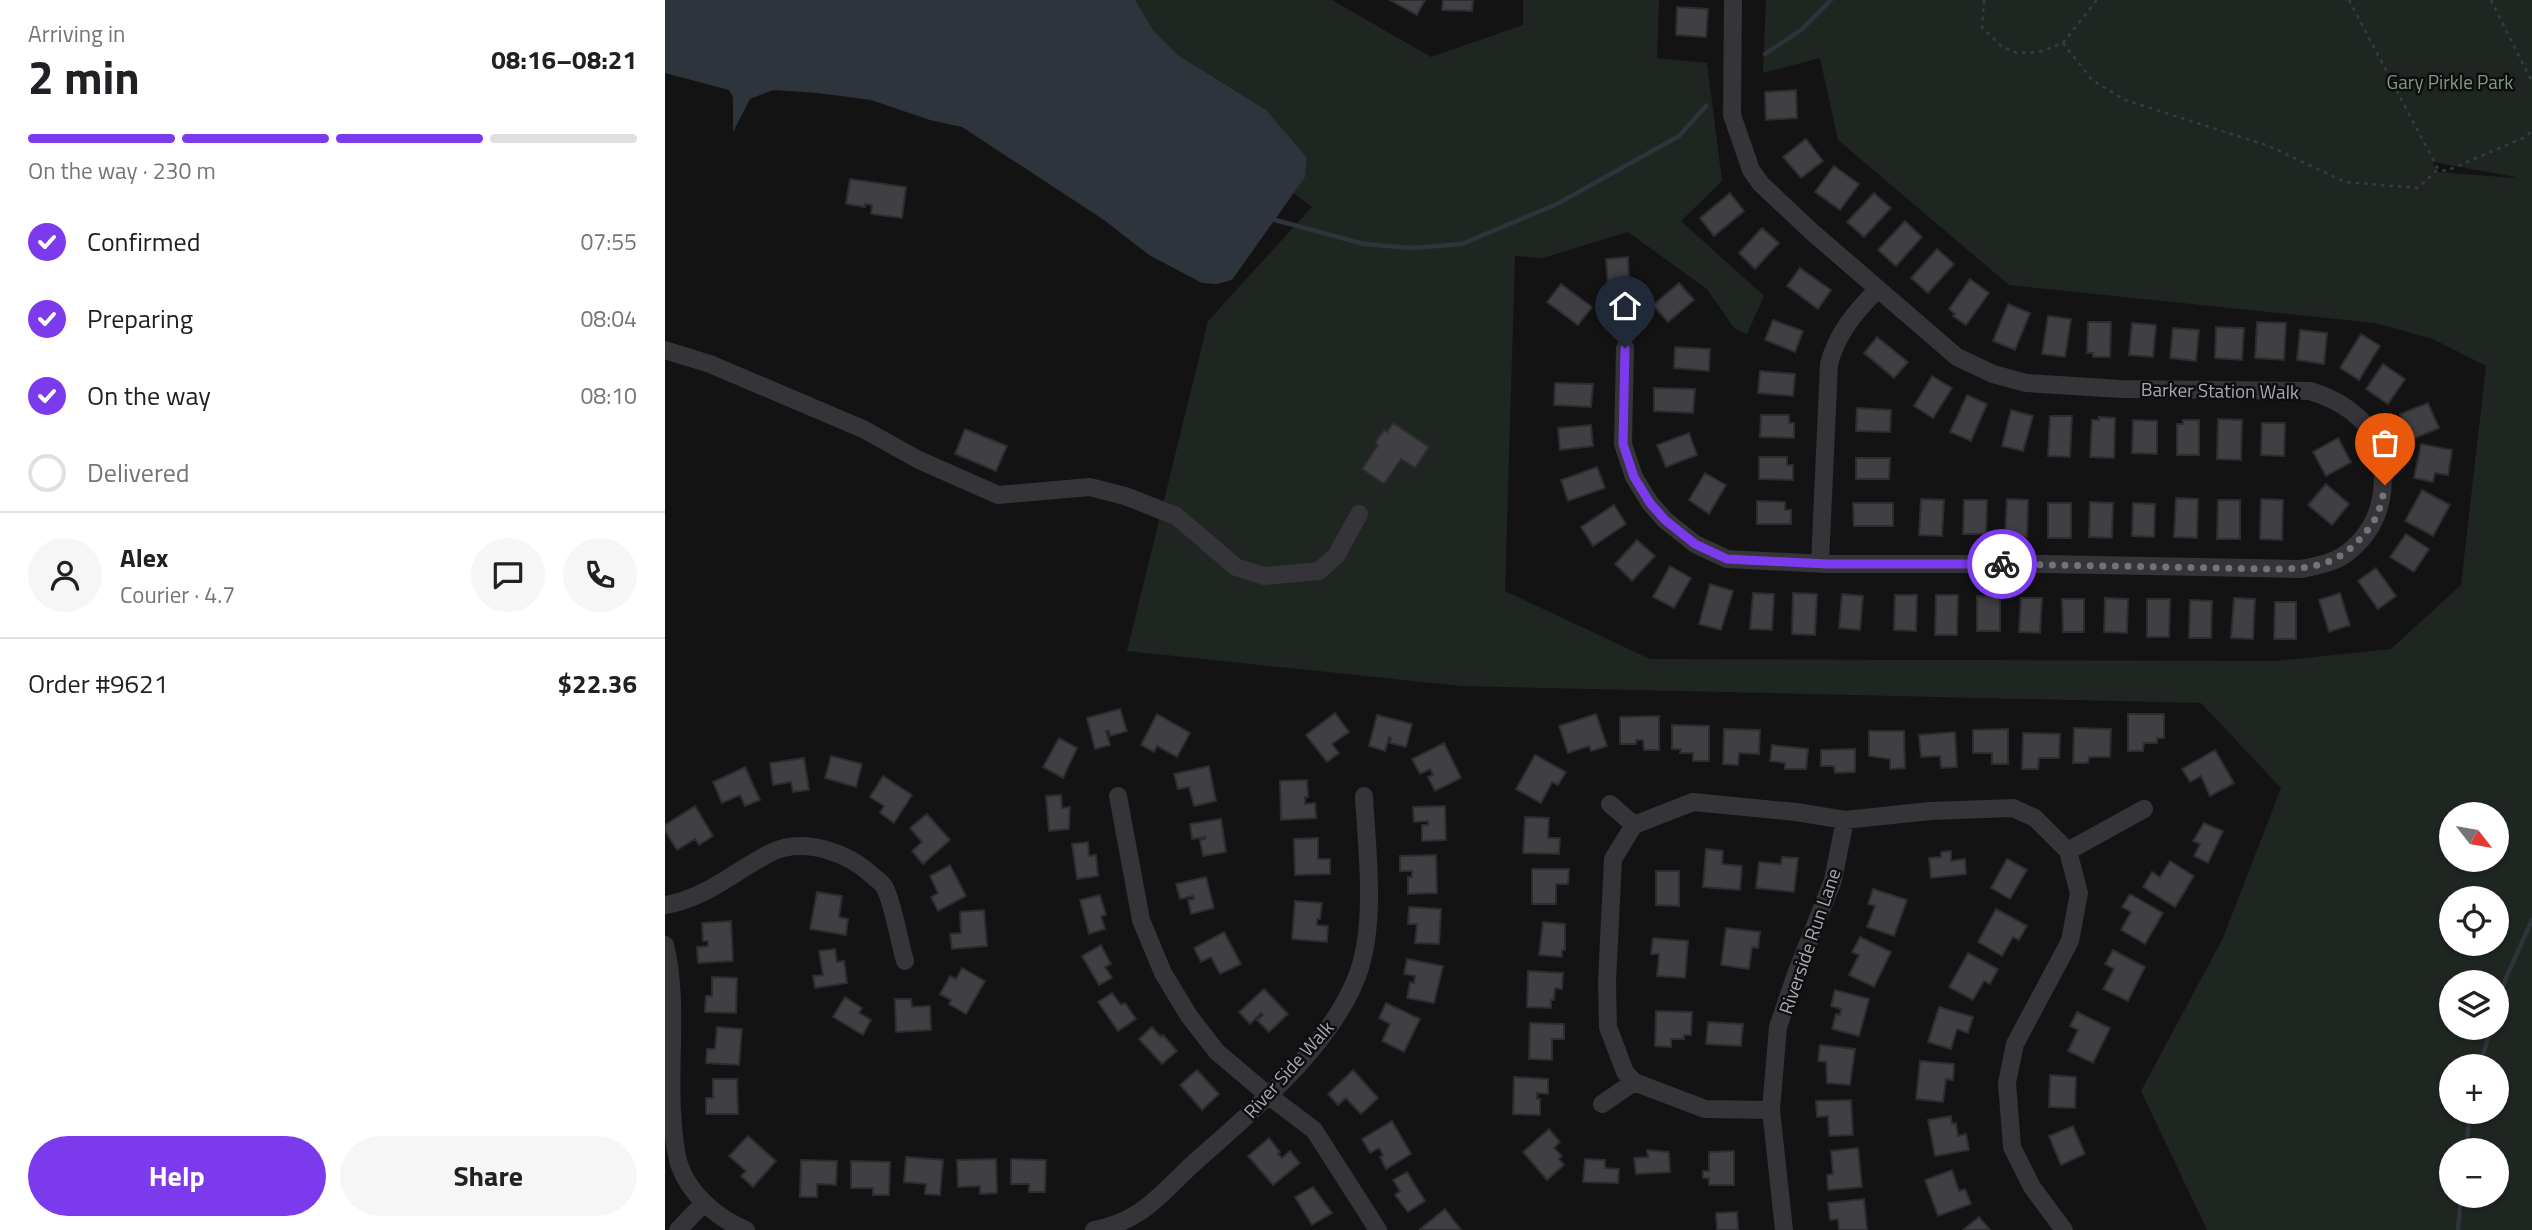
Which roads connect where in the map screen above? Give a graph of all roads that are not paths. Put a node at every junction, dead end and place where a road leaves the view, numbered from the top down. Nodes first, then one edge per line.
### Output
1 (1733, 0) edge
2 (1878, 289) junction
3 (1625, 348) dead end
4 (665, 349) edge
5 (1359, 514) dead end
6 (1820, 564) junction
7 (1118, 796) dead end
8 (1364, 796) dead end
9 (1610, 804) dead end
10 (2144, 809) dead end
11 (1845, 820) junction
12 (1634, 825) junction
13 (2068, 851) junction
14 (665, 905) edge
15 (665, 945) edge
16 (905, 961) dead end
17 (1634, 1082) junction
18 (1269, 1096) junction
19 (1602, 1104) dead end
20 (1771, 1110) junction
21 (703, 1204) junction
22 (678, 1230) edge
23 (746, 1230) edge
24 (1094, 1230) edge
25 (1378, 1230) edge
26 (1784, 1230) edge
27 (2064, 1230) edge

1 - 2 street, Barker Station Walk
2 - 6 street
2 - 6 street, Barker Station Walk
3 - 6 street, Barker Station Walk
4 - 5 street
7 - 18 street
8 - 18 street, River Side Walk
9 - 12 street
10 - 13 street
11 - 12 street
11 - 13 street
11 - 20 street, Riverside Run Lane
12 - 17 street
13 - 27 street
14 - 16 street
15 - 21 street
17 - 19 street
17 - 20 street
18 - 24 street, River Side Walk
18 - 25 street
20 - 26 street, Riverside Run Lane
21 - 22 street
21 - 23 street

